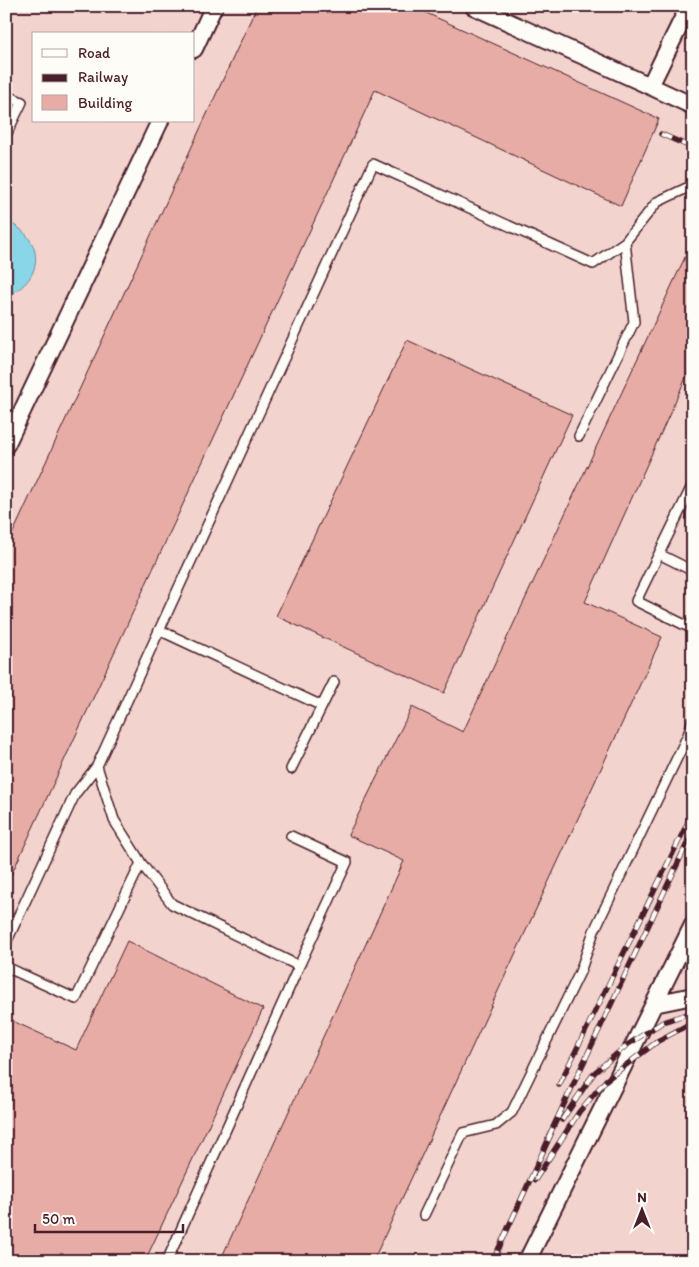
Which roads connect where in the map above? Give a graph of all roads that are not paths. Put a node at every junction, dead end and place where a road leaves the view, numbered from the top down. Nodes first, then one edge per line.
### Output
1 (214, 6) edge
2 (473, 6) edge
3 (688, 6) edge
4 (195, 47) edge
5 (650, 86) junction
6 (6, 95) edge
7 (693, 106) edge
8 (160, 122) edge
9 (6, 136) edge
10 (693, 185) edge
11 (624, 242) junction
12 (579, 436) dead end
13 (6, 445) edge
14 (693, 484) edge
15 (659, 554) junction
16 (693, 570) edge
17 (693, 629) edge
18 (159, 630) junction
19 (334, 682) dead end
20 (322, 706) junction
21 (693, 720) edge
22 (97, 766) junction
23 (291, 769) dead end
24 (291, 836) dead end
25 (141, 863) junction
26 (693, 925) edge
27 (6, 943) edge
28 (299, 966) junction
29 (6, 967) edge
30 (693, 996) edge
31 (654, 1004) junction
32 (424, 1215) dead end
33 (166, 1261) edge
34 (527, 1261) edge

1 - 4 street
2 - 5 street
3 - 5 street
5 - 7 street
6 - 9 lane
8 - 13 street
10 - 11 lane
11 - 12 lane
11 - 18 lane
14 - 15 lane
15 - 16 lane
15 - 17 lane
18 - 20 lane
18 - 22 lane
19 - 20 lane
20 - 23 lane
21 - 32 lane
22 - 25 lane
22 - 27 lane
24 - 28 lane
25 - 28 lane
25 - 29 lane
26 - 31 street
28 - 33 lane
30 - 31 street
31 - 34 street

